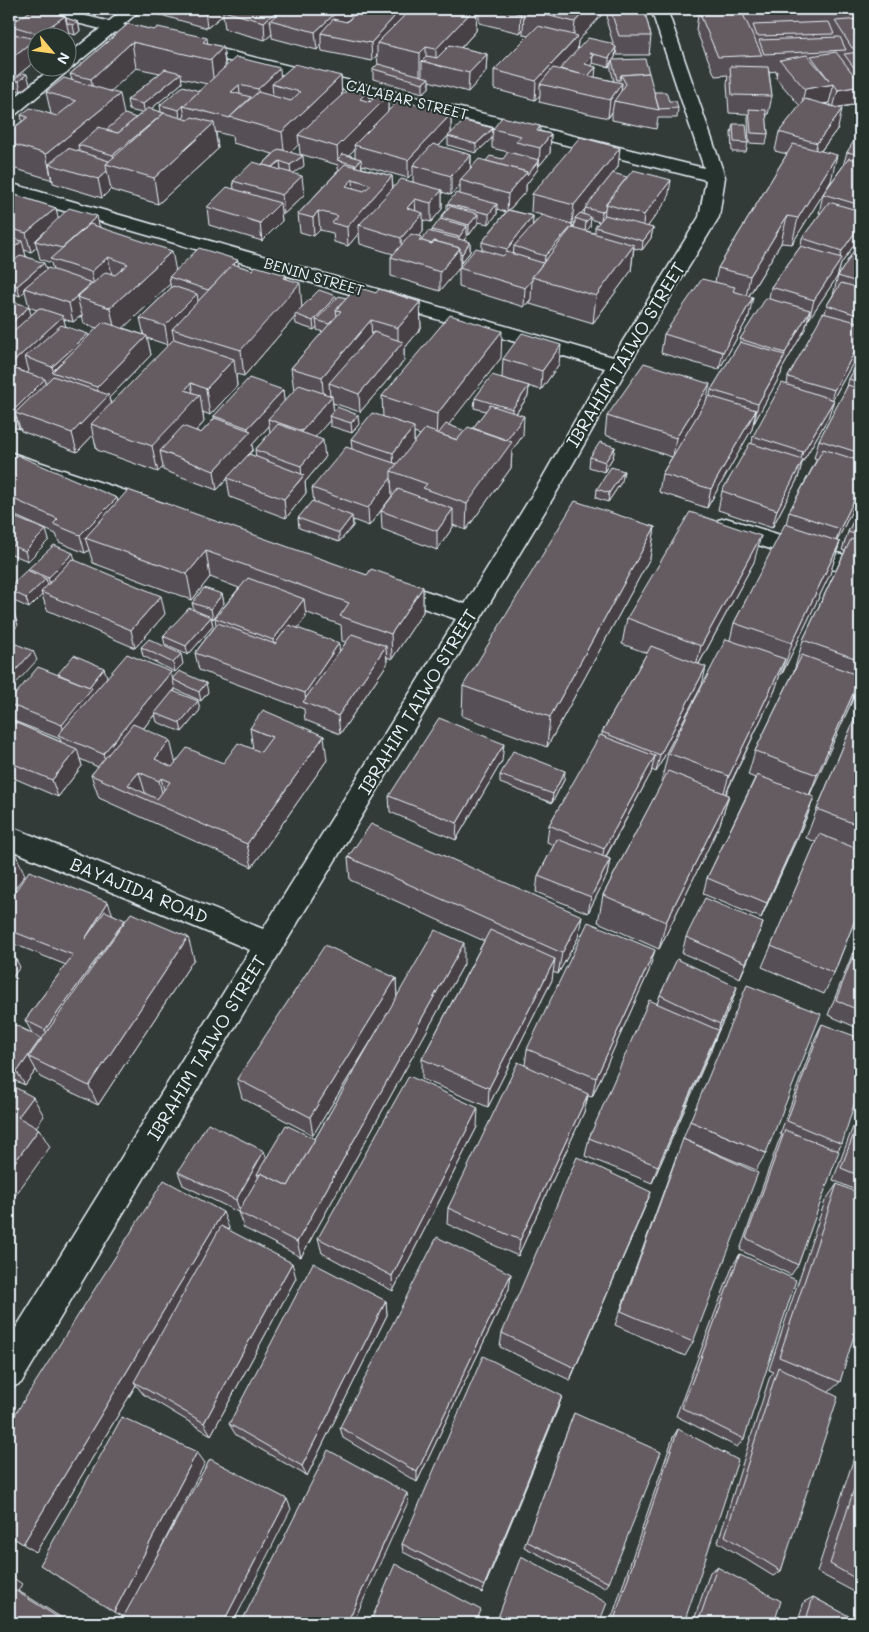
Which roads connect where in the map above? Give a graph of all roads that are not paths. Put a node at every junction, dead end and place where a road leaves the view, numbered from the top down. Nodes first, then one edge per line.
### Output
1 (39, 9) edge
2 (134, 9) edge
3 (659, 9) edge
4 (112, 26) junction
5 (78, 55) edge
6 (50, 78) edge
7 (9, 111) edge
8 (716, 176) junction
9 (9, 189) edge
10 (618, 365) junction
11 (9, 460) edge
12 (178, 517) edge
13 (708, 521) edge
14 (860, 569) edge
15 (367, 580) edge
16 (471, 616) junction
17 (9, 837) edge
18 (270, 945) junction
19 (9, 1371) edge

1 - 4 street, CALABAR STREET
2 - 4 street
3 - 8 street, IBRAHIM TAIWO STREET
4 - 5 street
4 - 8 street, CALABAR STREET
6 - 7 street
8 - 10 street, IBRAHIM TAIWO STREET
9 - 10 street, BENIN STREET
10 - 16 street, IBRAHIM TAIWO STREET
11 - 12 street
13 - 14 street
15 - 16 street
16 - 18 street, IBRAHIM TAIWO STREET
17 - 18 street, BAYAJIDA ROAD
18 - 19 street, IBRAHIM TAIWO STREET

